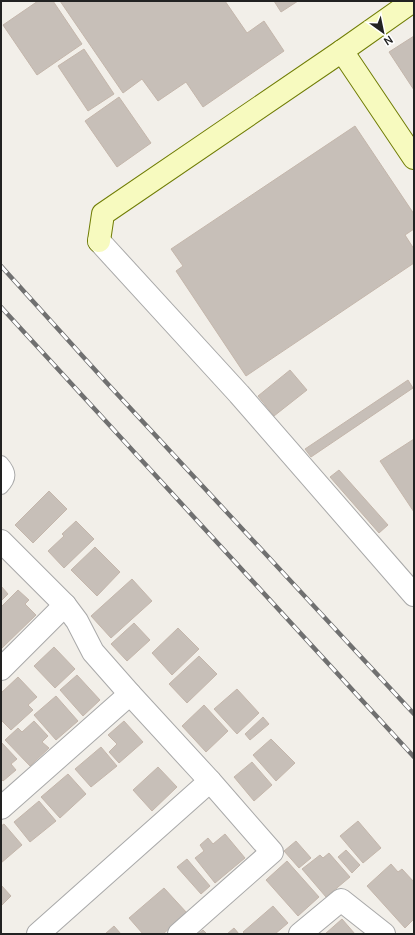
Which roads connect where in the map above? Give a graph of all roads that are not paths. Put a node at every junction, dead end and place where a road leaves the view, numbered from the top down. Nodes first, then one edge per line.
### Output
1 (413, 1) edge
2 (342, 51) junction
3 (414, 158) edge
4 (1, 463) edge
5 (1, 487) edge
6 (1, 540) edge
7 (414, 595) edge
8 (65, 606) junction
9 (1, 669) edge
10 (130, 694) junction
11 (210, 781) junction
12 (1, 808) edge
13 (38, 934) edge
14 (179, 934) edge
15 (300, 934) edge
16 (384, 934) edge

1 - 2 street
2 - 3 street
2 - 7 street
4 - 5 lane
6 - 8 street
8 - 9 street
8 - 10 street
10 - 11 street
10 - 12 street
11 - 13 street
11 - 14 street
15 - 16 street

